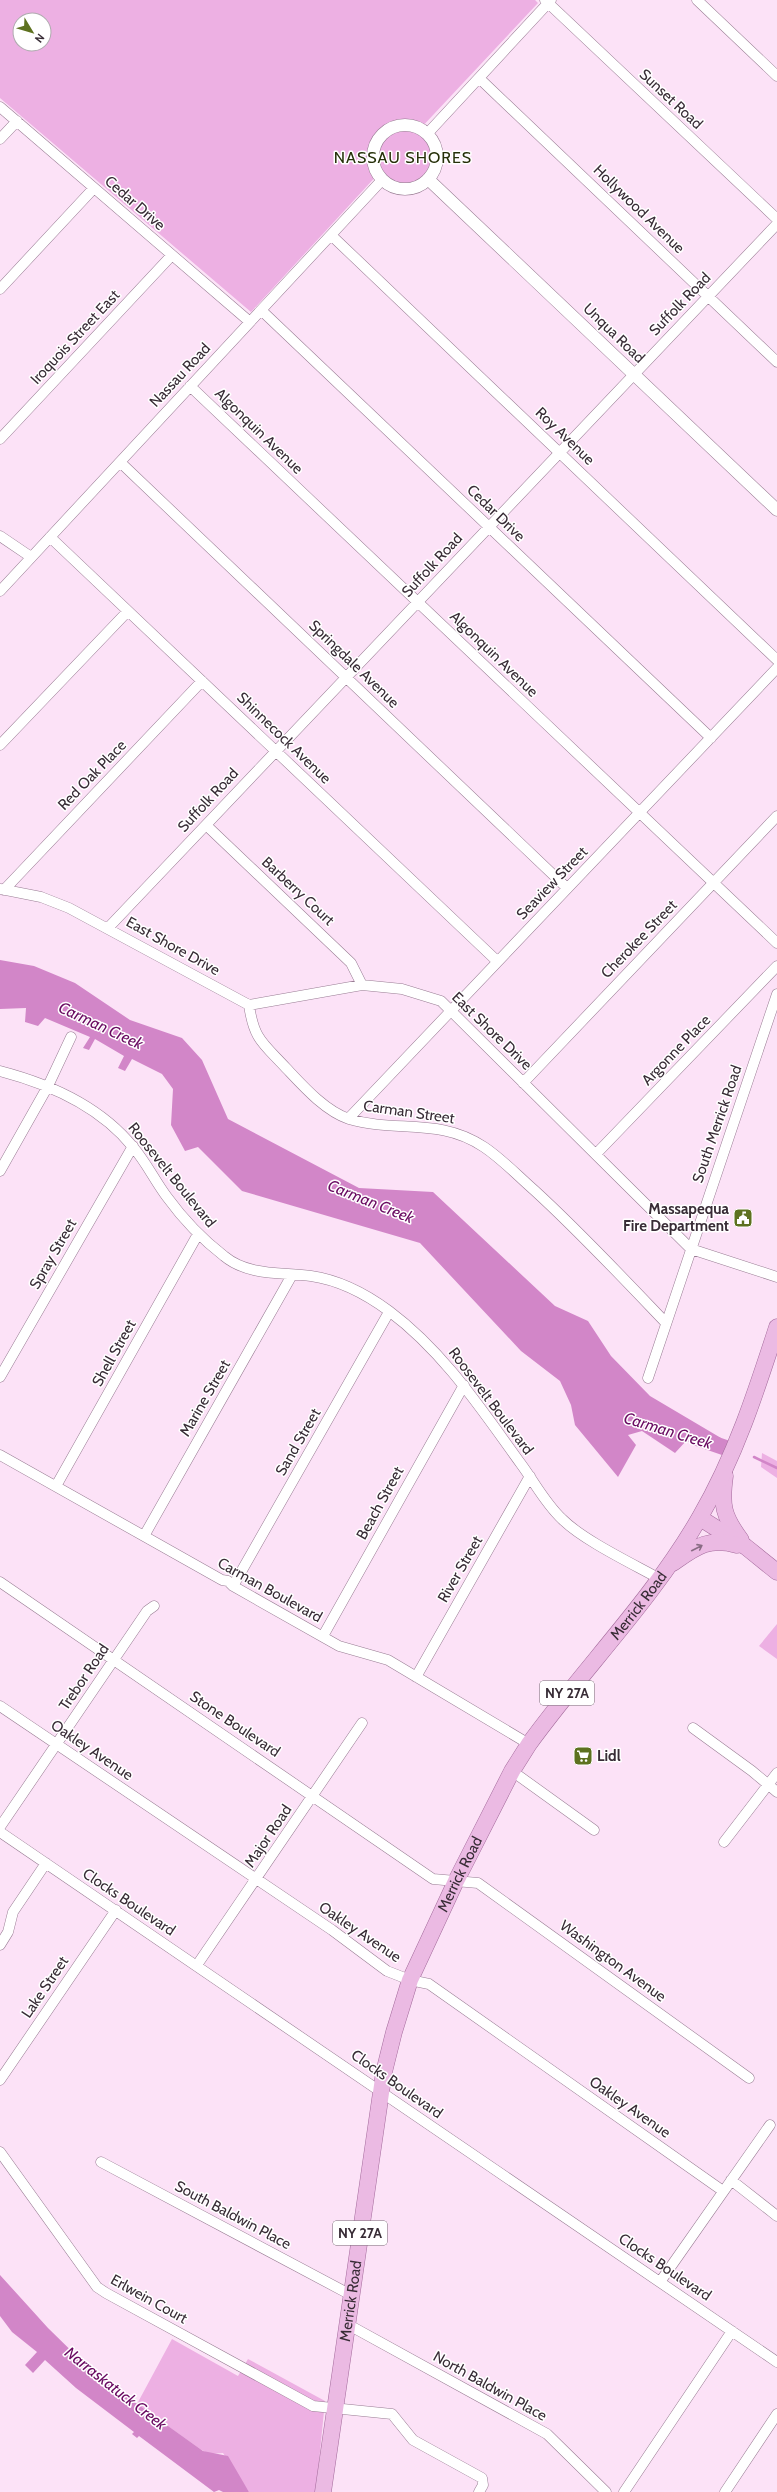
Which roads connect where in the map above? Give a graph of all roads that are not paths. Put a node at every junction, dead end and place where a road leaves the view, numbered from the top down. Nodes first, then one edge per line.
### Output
1 (697, 0) edge
2 (548, 1) edge
3 (777, 76) edge
4 (479, 78) junction
5 (0, 107) edge
6 (17, 122) junction
7 (427, 134) junction
8 (0, 139) edge
9 (428, 179) junction
10 (382, 180) junction
11 (94, 188) junction
12 (777, 219) edge
13 (777, 224) edge
14 (331, 235) junction
15 (172, 255) junction
16 (0, 289) edge
17 (708, 296) junction
18 (261, 310) junction
19 (250, 322) junction
20 (777, 362) edge
21 (634, 374) junction
22 (190, 386) junction
23 (0, 439) edge
24 (559, 452) junction
25 (120, 462) junction
26 (777, 510) edge
27 (489, 526) junction
28 (0, 536) edge
29 (50, 536) junction
30 (31, 557) junction
31 (0, 591) edge
32 (418, 602) junction
33 (128, 611) junction
34 (777, 660) edge
35 (777, 668) edge
36 (346, 677) junction
37 (202, 681) junction
38 (711, 738) junction
39 (0, 745) edge
40 (276, 751) junction
41 (639, 813) junction
42 (777, 816) edge
43 (206, 825) junction
44 (713, 883) junction
45 (567, 888) junction
46 (2, 890) edge
47 (108, 928) junction
48 (777, 943) edge
49 (497, 962) junction
50 (777, 966) edge
51 (362, 984) junction
52 (777, 994) edge
53 (249, 1005) junction
54 (451, 1010) junction
55 (71, 1037) dead end
56 (0, 1071) edge
57 (524, 1082) junction
58 (48, 1086) junction
59 (348, 1118) junction
60 (133, 1146) junction
61 (596, 1154) junction
62 (0, 1171) edge
63 (198, 1234) junction
64 (691, 1250) junction
65 (292, 1275) junction
66 (777, 1277) edge
67 (389, 1312) junction
68 (666, 1323) junction
69 (777, 1327) edge
70 (0, 1377) edge
71 (648, 1378) dead end
72 (464, 1385) junction
73 (0, 1455) edge
74 (727, 1466) junction
75 (530, 1476) junction
76 (56, 1486) junction
77 (700, 1518) junction
78 (144, 1536) junction
79 (746, 1548) junction
80 (777, 1572) edge
81 (661, 1574) junction
82 (0, 1582) edge
83 (233, 1586) junction
84 (154, 1606) dead end
85 (323, 1636) junction
86 (114, 1660) junction
87 (416, 1677) junction
88 (0, 1706) edge
89 (362, 1723) dead end
90 (693, 1728) dead end
91 (57, 1744) junction
92 (529, 1744) junction
93 (512, 1771) junction
94 (777, 1773) edge
95 (768, 1783) junction
96 (777, 1792) edge
97 (314, 1796) junction
98 (0, 1827) edge
99 (594, 1830) dead end
100 (0, 1832) edge
101 (724, 1842) dead end
102 (46, 1863) junction
103 (256, 1880) junction
104 (456, 1881) junction
105 (116, 1910) junction
106 (0, 1945) edge
107 (197, 1965) junction
108 (410, 1980) junction
109 (749, 2078) dead end
110 (0, 2080) edge
111 (381, 2092) junction
112 (770, 2125) dead end
113 (0, 2152) edge
114 (101, 2162) dead end
115 (731, 2180) junction
116 (724, 2191) junction
117 (777, 2216) edge
118 (660, 2282) junction
119 (351, 2295) junction
120 (347, 2324) junction
121 (732, 2331) junction
122 (777, 2362) edge
123 (335, 2407) junction
124 (777, 2414) edge
125 (481, 2485) edge
126 (323, 2492) edge
127 (606, 2492) edge
128 (624, 2492) edge
129 (725, 2492) edge

1 - 3 street
2 - 4 street
2 - 12 street, Sunset Road
4 - 7 street
4 - 17 street, Hollywood Avenue
5 - 6 street, Cedar Drive
6 - 8 street
6 - 11 street, Cedar Drive
7 - 9 street
7 - 10 street
9 - 10 street
9 - 21 street, Unqua Road
10 - 14 street, Nassau Road
11 - 15 street, Cedar Drive
11 - 16 street
13 - 17 street, Suffolk Road
14 - 18 street, Nassau Road
14 - 24 street, Roy Avenue
15 - 19 street, Cedar Drive
15 - 23 street, Iroquois Street East
17 - 20 street, Hollywood Avenue
17 - 21 street, Suffolk Road
18 - 19 street, Nassau Road
18 - 27 street, Cedar Drive
19 - 22 street, Nassau Road
21 - 24 street, Suffolk Road
21 - 26 street, Unqua Road
22 - 25 street, Nassau Road
22 - 32 street, Algonquin Avenue
24 - 27 street, Suffolk Road
24 - 34 street, Roy Avenue
25 - 29 street, Nassau Road
25 - 36 street, Springdale Avenue
27 - 32 street, Suffolk Road
27 - 38 street, Cedar Drive
28 - 30 street
29 - 30 street, Nassau Road
29 - 33 street, Shinnecock Avenue
30 - 31 street, Nassau Road
32 - 36 street, Suffolk Road
32 - 41 street, Algonquin Avenue
33 - 37 street, Shinnecock Avenue
33 - 39 street
35 - 38 street, Seaview Street
36 - 40 street, Suffolk Road
36 - 45 street, Springdale Avenue
37 - 40 street, Shinnecock Avenue
37 - 46 street, Red Oak Place
38 - 41 street, Seaview Street
40 - 43 street, Suffolk Road
40 - 49 street, Shinnecock Avenue
41 - 44 street, Algonquin Avenue
41 - 45 street, Seaview Street
42 - 44 street, Cherokee Street
43 - 47 street, Suffolk Road
43 - 51 street, Barberry Court
44 - 48 street, Algonquin Avenue
44 - 57 street, Cherokee Street
45 - 49 street, Seaview Street
46 - 47 street, East Shore Drive
47 - 53 street, East Shore Drive
49 - 54 street, Seaview Street
50 - 61 street, Argonne Place
51 - 53 street, East Shore Drive
51 - 54 street, East Shore Drive
52 - 64 street, South Merrick Road
53 - 59 street, Carman Street
54 - 57 street, East Shore Drive
54 - 59 street, Seaview Street
55 - 58 street
56 - 58 street, Roosevelt Boulevard
57 - 61 street, East Shore Drive
58 - 60 street, Roosevelt Boulevard
58 - 62 street
59 - 68 street, Carman Street
60 - 63 street, Roosevelt Boulevard
60 - 70 street, Spray Street
61 - 64 street, East Shore Drive
63 - 65 street, Roosevelt Boulevard
63 - 76 street, Shell Street
64 - 66 street, East Shore Drive
64 - 68 street, South Merrick Road
65 - 67 street, Roosevelt Boulevard
65 - 78 street, Marine Street
67 - 72 street, Roosevelt Boulevard
67 - 83 street, Sand Street
68 - 71 street, South Merrick Road
69 - 74 main road, Merrick Road
72 - 75 street, Roosevelt Boulevard
72 - 85 street, Beach Street
73 - 76 street, Carman Boulevard
74 - 77 main road, Merrick Road
74 - 79 main road
75 - 81 street, Roosevelt Boulevard
75 - 87 street, River Street
76 - 78 street, Carman Boulevard
77 - 79 main road
77 - 81 main road, Merrick Road / NY 27A
78 - 83 street, Carman Boulevard
79 - 80 main road
81 -> 79 main road
81 - 92 main road, Merrick Road / NY 27A
82 - 86 street, Stone Boulevard
83 - 85 street, Carman Boulevard
84 - 86 street, Trebor Road
85 - 87 street, Carman Boulevard
86 - 91 street, Trebor Road
86 - 97 street, Stone Boulevard
87 - 92 street, Carman Boulevard
88 - 91 street, Oakley Avenue
89 - 97 street, Major Road
90 - 95 street
91 - 98 street, Trebor Road
91 - 103 street, Oakley Avenue
92 - 93 main road, Merrick Road / NY 27A
93 - 99 street
93 - 104 main road, Merrick Road / NY 27A
94 - 95 street
95 - 96 street
95 - 101 street
97 - 103 street, Major Road
97 - 104 street, Stone Boulevard
100 - 102 street, Clocks Boulevard
102 - 105 street, Clocks Boulevard
102 - 106 street
103 - 107 street, Major Road
103 - 108 street, Oakley Avenue
104 - 108 main road, Merrick Road / NY 27A
104 - 109 street, Washington Avenue
105 - 107 street, Clocks Boulevard
105 - 110 street, Lake Street
107 - 111 street, Clocks Boulevard
108 - 111 main road, Merrick Road / NY 27A
108 - 116 street, Oakley Avenue
111 - 118 street, Clocks Boulevard
111 - 119 main road, Merrick Road / NY 27A
112 - 115 street
113 - 123 street, Erlwein Court
114 - 119 street, South Baldwin Place
115 - 116 street
115 - 117 street
116 - 118 street
118 - 121 street, Clocks Boulevard
119 - 120 main road, Merrick Road / NY 27A
120 - 123 main road, Merrick Road / NY 27A
120 - 127 street, North Baldwin Place
121 - 122 street, Clocks Boulevard
121 - 128 street
123 - 125 street, Erlwein Court
123 - 126 main road, Merrick Road / NY 27A
124 - 129 street

